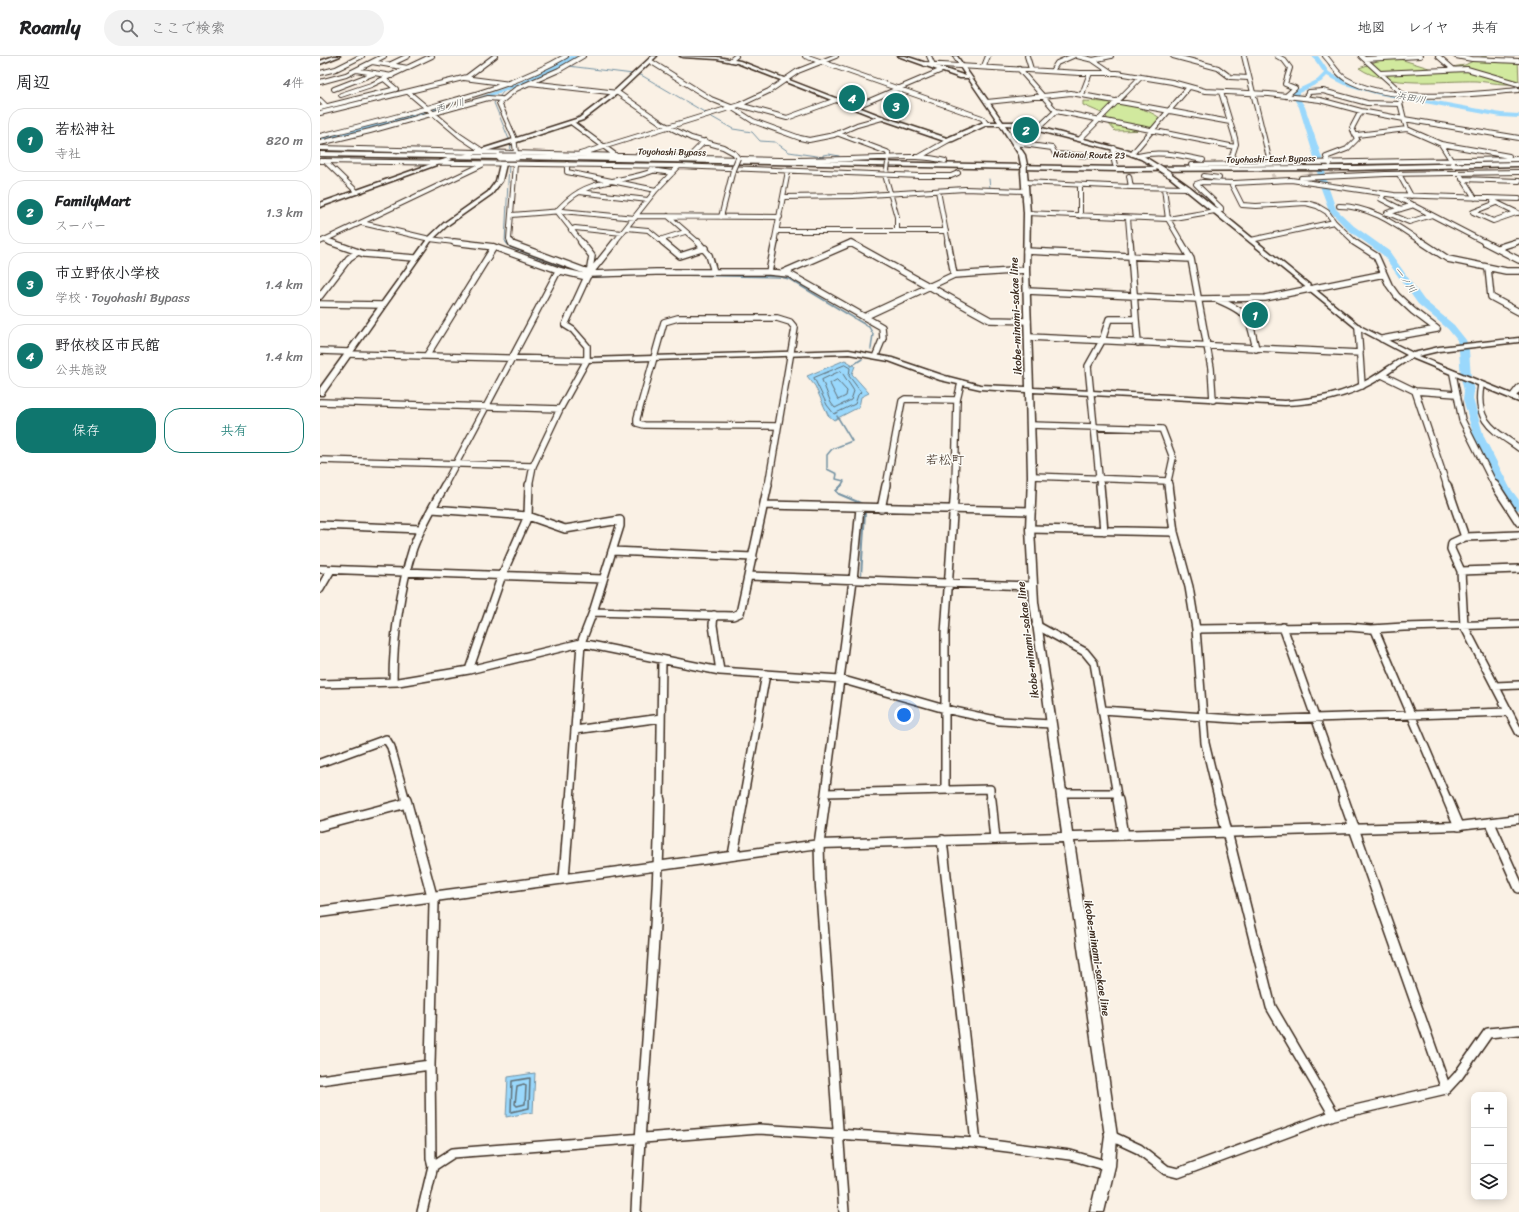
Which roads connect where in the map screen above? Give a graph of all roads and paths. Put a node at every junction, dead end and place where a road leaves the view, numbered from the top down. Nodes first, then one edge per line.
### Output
1 (338, 56) edge
2 (362, 56) edge
3 (384, 56) edge
4 (408, 56) edge
5 (432, 56) edge
6 (495, 56) edge
7 (566, 56) edge
8 (583, 56) edge
9 (655, 56) edge
10 (682, 56) edge
11 (736, 56) edge
12 (805, 56) edge
13 (836, 56) edge
14 (900, 56) edge
15 (929, 56) edge
16 (955, 56) edge
17 (988, 56) edge
18 (1027, 56) edge
19 (1073, 56) edge
20 (1077, 56) edge
21 (1111, 56) edge
22 (1173, 56) edge
23 (1188, 56) edge
24 (1244, 56) edge
25 (1277, 56) edge
26 (1325, 56) edge
27 (1361, 56) edge
28 (1420, 56) edge
29 (1438, 56) edge
30 (1456, 56) edge
31 (1184, 59) junction
32 (1364, 59) junction
33 (731, 60) junction
34 (1093, 60) junction
35 (650, 61) junction
36 (1519, 61) edge
37 (372, 62) junction
38 (821, 62) junction
39 (320, 63) edge
40 (925, 64) junction
41 (389, 65) junction
42 (934, 65) junction
43 (962, 65) junction
44 (984, 66) junction
45 (408, 68) junction
46 (1019, 68) junction
47 (1032, 69) junction
48 (1453, 69) junction
49 (356, 70) junction
50 (942, 70) junction
51 (329, 71) junction
52 (1052, 71) junction
53 (320, 73) edge
54 (375, 73) junction
55 (1090, 73) junction
56 (1112, 73) junction
57 (1380, 73) junction
58 (342, 76) junction
59 (392, 76) junction
60 (969, 76) junction
61 (1141, 77) junction
62 (464, 78) junction
63 (1249, 78) junction
64 (384, 79) junction
65 (784, 80) junction
66 (326, 81) junction
67 (320, 82) edge
68 (530, 83) junction
69 (510, 84) junction
70 (1519, 84) edge
71 (1189, 87) junction
72 (334, 89) junction
73 (897, 89) junction
74 (1519, 90) edge
75 (408, 92) junction
76 (1221, 92) junction
77 (615, 93) junction
78 (1082, 94) junction
79 (1253, 94) junction
80 (1402, 94) junction
81 (341, 95) junction
82 (1042, 96) junction
83 (1287, 96) junction
84 (1303, 98) junction
85 (500, 99) junction
86 (320, 100) edge
87 (836, 100) junction
88 (347, 101) junction
89 (987, 102) junction
90 (1117, 102) junction
91 (1400, 102) junction
92 (739, 104) junction
93 (326, 106) junction
94 (731, 107) junction
95 (855, 107) junction
96 (320, 108) edge
97 (428, 109) junction
98 (1056, 111) junction
99 (1169, 111) junction
100 (1362, 111) junction
101 (320, 113) edge
102 (433, 113) junction
103 (882, 118) junction
104 (1404, 119) junction
105 (1099, 120) junction
106 (1230, 122) junction
107 (572, 123) junction
108 (986, 123) junction
109 (1002, 123) junction
110 (670, 125) junction
111 (1038, 128) junction
112 (1407, 129) junction
113 (1154, 130) junction
114 (839, 134) junction
115 (1357, 135) junction
116 (320, 136) edge
117 (1519, 138) edge
118 (1080, 139) junction
119 (949, 140) junction
120 (514, 141) junction
121 (705, 141) junction
122 (320, 142) edge
123 (1015, 143) junction
124 (504, 144) junction
125 (1441, 144) junction
126 (604, 146) junction
127 (1235, 147) junction
128 (320, 148) edge
129 (1114, 148) junction
130 (478, 150) junction
131 (320, 154) edge
132 (1132, 154) junction
133 (466, 155) dead end
134 (574, 155) junction
135 (1138, 156) junction
136 (618, 157) junction
137 (919, 157) junction
138 (504, 158) junction
139 (514, 158) junction
140 (688, 158) junction
141 (738, 158) junction
142 (450, 159) dead end
143 (1519, 159) edge
144 (889, 160) junction
145 (1230, 160) junction
146 (323, 161) edge
147 (945, 161) junction
148 (1114, 161) junction
149 (1269, 161) junction
150 (441, 162) junction
151 (724, 162) junction
152 (756, 162) junction
153 (484, 164) junction
154 (566, 164) junction
155 (1519, 164) edge
156 (640, 166) junction
157 (679, 166) junction
158 (1156, 166) junction
159 (1456, 166) junction
160 (1330, 169) junction
161 (655, 170) junction
162 (733, 170) junction
163 (1311, 170) junction
164 (788, 171) junction
165 (1519, 172) edge
166 (672, 173) junction
167 (887, 173) junction
168 (1024, 174) junction
169 (1399, 174) junction
170 (1170, 175) junction
171 (1128, 176) junction
172 (1462, 179) junction
173 (1519, 181) edge
174 (606, 182) junction
175 (1231, 183) junction
176 (1314, 184) junction
177 (1080, 185) junction
178 (1331, 186) junction
179 (1131, 187) junction
180 (1164, 188) junction
181 (1188, 188) junction
182 (656, 190) junction
183 (938, 191) junction
184 (357, 192) junction
185 (576, 192) junction
186 (890, 194) junction
187 (1384, 194) junction
188 (1394, 195) junction
189 (1411, 196) junction
190 (784, 197) junction
191 (1475, 198) junction
192 (1488, 198) junction
193 (1519, 199) edge
194 (648, 200) junction
195 (1496, 203) junction
196 (320, 205) edge
197 (1414, 205) junction
198 (1339, 206) dead end
199 (1401, 209) junction
200 (557, 211) junction
201 (1217, 211) junction
202 (1027, 213) junction
203 (1388, 213) junction
204 (1518, 213) edge
205 (1432, 214) junction
206 (512, 215) junction
207 (1380, 215) junction
208 (668, 216) junction
209 (1080, 216) junction
210 (636, 217) junction
211 (721, 217) junction
212 (780, 217) junction
213 (1128, 218) junction
214 (1168, 219) junction
215 (1334, 222) junction
216 (362, 223) junction
217 (627, 228) junction
218 (571, 230) junction
219 (778, 231) junction
220 (852, 231) junction
221 (897, 231) junction
222 (946, 231) junction
223 (685, 232) junction
224 (622, 233) junction
225 (430, 239) junction
226 (321, 240) edge
227 (659, 240) junction
228 (1251, 240) junction
229 (1519, 241) edge
230 (851, 243) junction
231 (494, 246) junction
232 (705, 248) junction
233 (1497, 248) junction
234 (1026, 251) junction
235 (358, 252) junction
236 (1131, 256) junction
237 (415, 258) junction
238 (1191, 259) junction
239 (1519, 260) edge
240 (1488, 268) junction
241 (1026, 270) junction
242 (560, 271) junction
243 (1519, 271) edge
244 (714, 272) junction
245 (769, 272) junction
246 (782, 272) junction
247 (589, 274) junction
248 (1384, 274) junction
249 (954, 275) junction
250 (928, 286) junction
251 (1310, 289) junction
252 (1027, 291) junction
253 (320, 296) edge
254 (1134, 296) junction
255 (1198, 299) junction
256 (1218, 299) junction
257 (320, 304) edge
258 (382, 305) junction
259 (1519, 312) edge
260 (864, 317) junction
261 (1136, 319) junction
262 (1028, 321) junction
263 (1358, 327) junction
264 (1028, 338) junction
265 (1382, 339) junction
266 (1519, 340) edge
267 (1102, 341) junction
268 (1138, 343) junction
269 (1206, 346) junction
270 (1256, 349) junction
271 (320, 351) edge
272 (349, 353) junction
273 (792, 353) junction
274 (1360, 353) junction
275 (427, 355) junction
276 (876, 355) junction
277 (1413, 355) junction
278 (512, 357) junction
279 (654, 359) junction
280 (587, 360) junction
281 (1382, 374) junction
282 (1455, 374) junction
283 (960, 383) junction
284 (1479, 384) junction
285 (1362, 386) junction
286 (1519, 388) edge
287 (1030, 390) junction
288 (1415, 391) junction
289 (320, 393) edge
290 (1092, 393) junction
291 (1456, 394) junction
292 (1516, 398) edge
293 (957, 400) junction
294 (1213, 400) junction
295 (320, 402) edge
296 (486, 406) junction
297 (560, 409) junction
298 (1030, 424) junction
299 (778, 426) junction
300 (1094, 426) junction
301 (1519, 448) edge
302 (320, 460) edge
303 (456, 464) junction
304 (533, 466) junction
305 (1032, 476) junction
306 (1098, 478) junction
307 (1168, 481) junction
308 (765, 505) junction
309 (860, 508) junction
310 (432, 509) junction
311 (881, 509) junction
312 (954, 510) junction
313 (1031, 511) junction
314 (528, 516) junction
315 (1519, 522) edge
316 (320, 525) edge
317 (421, 528) junction
318 (1030, 529) junction
319 (1104, 530) junction
320 (1174, 532) junction
321 (1519, 535) edge
322 (1465, 537) junction
323 (612, 551) junction
324 (753, 556) junction
325 (320, 569) edge
326 (1519, 569) edge
327 (331, 570) junction
328 (1461, 571) junction
329 (408, 573) junction
330 (502, 575) junction
331 (748, 576) junction
332 (603, 579) junction
333 (853, 580) junction
334 (949, 583) junction
335 (1033, 586) junction
336 (320, 590) edge
337 (593, 612) junction
338 (714, 615) junction
339 (1519, 624) edge
340 (1036, 625) junction
341 (1464, 626) junction
342 (1283, 627) junction
343 (1196, 629) junction
344 (1375, 630) junction
345 (581, 643) junction
346 (662, 660) junction
347 (469, 670) junction
348 (720, 671) junction
349 (766, 674) junction
350 (840, 679) junction
351 (393, 682) junction
352 (320, 684) edge
353 (1519, 685) edge
354 (1495, 686) junction
355 (945, 709) junction
356 (1102, 710) junction
357 (1508, 712) junction
358 (1412, 715) junction
359 (1202, 716) junction
360 (661, 718) junction
361 (1315, 718) junction
362 (1051, 724) junction
363 (575, 730) junction
364 (1519, 732) edge
365 (320, 763) edge
366 (945, 790) junction
367 (825, 793) junction
368 (1116, 793) junction
369 (1061, 794) junction
370 (407, 803) junction
371 (1519, 819) edge
372 (1490, 823) junction
373 (320, 826) edge
374 (1459, 826) junction
375 (1354, 829) junction
376 (1227, 833) junction
377 (1124, 835) junction
378 (1067, 837) junction
379 (995, 839) junction
380 (942, 840) junction
381 (819, 844) junction
382 (733, 855) junction
383 (659, 865) junction
384 (564, 878) junction
385 (1519, 888) edge
386 (433, 898) junction
387 (320, 912) edge
388 (1519, 1030) edge
389 (430, 1065) junction
390 (320, 1080) edge
391 (1446, 1089) junction
392 (1334, 1115) junction
393 (839, 1135) junction
394 (1110, 1136) junction
395 (639, 1138) junction
396 (976, 1143) junction
397 (433, 1166) junction
398 (1108, 1166) junction
399 (422, 1212) edge
400 (636, 1212) edge
401 (844, 1212) edge
402 (1098, 1212) edge

1 - 39 street
2 - 51 street
3 - 37 street
4 - 41 street
5 - 45 street
6 - 62 street
7 - 69 street
8 - 68 street
9 - 35 street
10 - 33 street
11 - 33 street
12 - 38 street
13 - 38 street
14 - 40 street
15 - 42 street
16 - 43 street, ikobe-minami-sakae line
17 - 44 street
18 - 47 street
19 - 52 street
20 - 34 street
21 - 34 street
22 - 31 street
23 - 31 street
24 - 63 street
25 - 83 street
26 - 80 street
27 - 32 street
28 - 32 street
29 - 48 street
30 - 36 street
31 - 63 street
32 - 57 street
33 - 65 street
34 - 56 street
35 - 77 street
35 - 94 street
37 - 41 street
37 - 49 street
38 - 65 street
38 - 73 street
40 - 42 street
40 - 50 street
41 - 45 street
42 - 43 street
43 - 44 street
43 - 60 street, ikobe-minami-sakae line
44 - 46 street
45 - 59 street
46 - 47 street
46 - 82 street
47 - 52 street
48 - 57 street
48 - 70 street
49 - 54 street
49 - 58 street
50 - 60 street
50 - 73 street
51 - 53 street
51 - 58 street
52 - 55 street
54 - 59 street
54 - 72 street
55 - 56 street
55 - 78 street
56 - 61 street
57 - 80 street
58 - 66 street
59 - 64 street
60 - 89 street, ikobe-minami-sakae line
61 - 71 street
61 - 90 street
62 - 69 street
62 - 75 street
63 - 79 street
64 - 81 street
64 - 88 street
65 - 87 street
65 - 92 street
66 - 67 street
66 - 72 street
68 - 77 street
68 - 85 street
69 - 97 street
71 - 76 street
71 - 99 street
72 - 81 street
73 - 95 street
73 - 108 street
74 - 80 street
75 - 97 street
75 - 101 street
76 - 79 street
76 - 106 street
77 - 107 street
77 - 110 street
78 - 82 street
78 - 90 street
79 - 83 street
79 - 149 street
80 - 91 street
81 - 88 street
82 - 89 street
82 - 98 street
83 - 84 street
84 - 91 street
84 - 100 street
85 - 102 street
85 - 120 street
86 - 93 street
87 - 92 street
87 - 95 street
88 - 93 street
89 - 109 street, ikobe-minami-sakae line
90 - 99 street
90 - 105 street
91 - 104 street
92 - 94 street
93 - 96 street
94 - 110 street
94 - 114 street
95 - 103 street
97 - 102 street
97 - 116 street
98 - 105 street
98 - 111 street
99 - 106 street
99 - 113 street
100 - 104 street
100 - 115 street
102 - 122 street
102 - 130 street
103 - 114 street
103 - 119 street
104 - 112 street
104 - 117 street
105 - 113 street
105 - 118 street
106 - 127 street
107 - 120 street
107 - 126 street
108 - 109 street
108 - 119 street
109 - 111 street
109 - 123 street, ikobe-minami-sakae line
110 - 121 street
110 - 126 street
111 - 118 street
112 - 115 street
112 - 125 street
113 - 127 street
113 - 132 street
114 - 144 street
115 - 160 street
118 - 129 street
119 - 137 street
120 - 124 street
120 - 139 street
121 - 140 street
121 - 141 street
123 - 148 street
123 - 168 street, ikobe-minami-sakae line
124 - 130 street
124 - 138 street
125 - 143 street
125 - 159 street
126 - 134 street
126 - 136 street
127 - 145 street
128 - 130 street
129 - 132 street
129 - 148 street
130 - 133 street
130 - 138 street
131 - 138 highway, Toyohashi Bypass
132 - 135 street
134 - 136 street
134 - 139 street
135 - 145 street
135 - 158 street
136 - 140 street
137 - 144 street
137 - 147 street
138 - 139 highway, Toyohashi Bypass, bridge
138 - 153 street
138 - 225 street
139 - 151 highway, Toyohashi Bypass
139 - 154 street
139 - 206 street
140 - 141 street
141 - 144 street
141 - 162 street, bridge
142 - 150 street
143 - 159 street
144 - 147 highway
144 - 152 highway
144 - 167 street, bridge
145 - 149 street
146 - 150 street
146 - 184 street
147 - 168 highway
148 - 158 highway, National Route 23
148 - 168 highway, National Route 23
149 - 163 street
150 - 153 street
150 - 184 street
151 - 152 highway, Toyohashi Bypass
151 - 167 highway
152 - 168 highway, Toyohashi Bypass
153 - 216 street
154 - 156 street
154 - 174 street
155 - 159 highway, Toyohashi-East Bypass
156 - 157 street
156 - 161 street
157 - 162 street
157 - 166 street
158 - 163 highway, National Route 23
158 - 170 street, bridge
159 - 160 highway
159 - 160 street
159 - 160 highway, Toyohashi-East Bypass
159 - 165 street
159 - 169 street
159 - 172 street
160 - 163 highway
160 - 163 street
160 - 169 street
160 - 178 street
161 - 166 street
161 - 174 street
162 - 164 street
162 - 211 street
163 - 168 highway, Toyohashi-East Bypass
163 - 170 highway
163 - 176 street
164 - 167 street
164 - 190 street
166 - 182 street
167 - 168 highway
167 - 186 street
168 - 171 highway
168 - 177 street
168 - 183 street
168 - 202 street, ikobe-minami-sakae line
169 - 189 street
170 - 171 highway
170 - 181 street
171 - 179 street
172 - 173 street
172 - 191 street
174 - 182 street
174 - 185 street
175 - 176 street
175 - 201 street
175 - 215 street
176 - 178 street
177 - 179 street
177 - 209 street
178 - 187 street
179 - 180 street
180 - 181 street
180 - 214 street
181 - 201 street
182 - 194 street
183 - 186 street
183 - 222 street
184 - 196 street
185 - 194 street
185 - 200 street
186 - 190 street
186 - 221 street
187 - 188 street
187 - 199 street
188 - 189 street
188 - 197 street
189 - 191 street
190 - 212 street
191 - 192 street
192 - 193 street
192 - 195 street
194 - 210 street
195 - 204 street
195 - 204 street
197 - 199 street
197 - 205 street
198 - 207 street
199 - 203 street
200 - 206 street
200 - 210 street
200 - 218 street
201 - 214 street
201 - 228 street
202 - 209 street
202 - 234 street, ikobe-minami-sakae line
203 - 205 street
203 - 207 street
205 - 233 street
206 - 247 street
207 - 240 street
208 - 210 street
208 - 211 street
208 - 223 street
209 - 213 street
210 - 217 street
211 - 212 street
212 - 219 street
213 - 214 street
213 - 236 street
214 - 238 street
215 - 228 street
215 - 248 street
216 - 225 street
216 - 226 street
217 - 224 street
217 - 227 street
218 - 224 street
218 - 247 street
219 - 220 street
219 - 245 street
220 - 221 street
220 - 230 street
221 - 222 street
222 - 249 street
223 - 227 street
223 - 232 street
224 - 247 street
225 - 231 street
225 - 237 street
226 - 235 street
227 - 232 street
228 - 251 street
229 - 233 street
230 - 246 street
230 - 250 street
231 - 242 street
231 - 275 street
232 - 244 street
233 - 239 street
234 - 236 street
234 - 241 street, ikobe-minami-sakae line
235 - 237 street
235 - 253 street
236 - 238 street
236 - 254 street
237 - 258 street
238 - 255 street
240 - 243 street
240 - 259 street
241 - 249 street
241 - 252 street, ikobe-minami-sakae line
242 - 247 street
242 - 278 street
244 - 245 street
244 - 247 street
245 - 246 street
246 - 260 street
247 - 280 street
248 - 251 street
248 - 265 street
249 - 250 street
250 - 260 street
250 - 262 street
251 - 256 street
251 - 263 street
252 - 254 street
252 - 262 street, ikobe-minami-sakae line
254 - 255 street
254 - 261 street
255 - 256 street
255 - 269 street
256 - 270 street
257 - 258 street
258 - 272 street
260 - 276 street
261 - 267 street
261 - 268 street
262 - 264 street, ikobe-minami-sakae line
263 - 265 street
263 - 274 street
264 - 267 street
264 - 287 street, ikobe-minami-sakae line
265 - 277 street
266 - 277 street
267 - 268 street
267 - 290 street
268 - 269 street
269 - 270 street
269 - 294 street
270 - 274 street
271 - 272 street
272 - 275 street
272 - 289 street
273 - 276 street
273 - 279 street
273 - 279 street
273 - 299 street
274 - 285 street
275 - 278 street
276 - 283 street
277 - 281 street
277 - 282 street
278 - 280 street
278 - 296 street
279 - 280 street
279 - 299 street
280 - 297 street
281 - 285 street
281 - 288 street
282 - 284 street
282 - 291 street
283 - 287 street
283 - 293 street
284 - 292 street
284 - 301 street
285 - 294 street
286 - 292 street
287 - 290 street
287 - 298 street, ikobe-minami-sakae line
288 - 291 street
288 - 322 street
290 - 294 street
290 - 300 street
291 - 315 street
293 - 311 street
293 - 312 street
295 - 296 street
296 - 297 street
296 - 303 street
297 - 304 street
298 - 300 street
298 - 305 street, ikobe-minami-sakae line
299 - 308 street
300 - 306 street
300 - 307 street
302 - 303 street
303 - 304 street
303 - 310 street
304 - 314 street
305 - 306 street
305 - 313 street, ikobe-minami-sakae line
306 - 307 street
306 - 319 street
307 - 320 street
308 - 309 street
308 - 324 street
309 - 311 street
309 - 333 street
310 - 314 street
310 - 317 street
311 - 312 street
312 - 313 street
312 - 334 street
313 - 318 street, ikobe-minami-sakae line
314 - 323 street
314 - 330 street
316 - 317 street
317 - 329 street
318 - 319 street
318 - 335 street, ikobe-minami-sakae line
319 - 320 street
320 - 343 street
321 - 322 street
322 - 328 street
323 - 324 street
323 - 332 street
324 - 331 street
325 - 327 street
326 - 328 street
327 - 329 street
327 - 336 street
328 - 341 street
329 - 330 street
329 - 351 street
330 - 332 street
330 - 347 street
331 - 333 street
331 - 338 street
332 - 337 street
333 - 334 street
333 - 350 street
334 - 335 street
334 - 355 street
335 - 340 street, ikobe-minami-sakae line
337 - 338 street
337 - 345 street
338 - 348 street
339 - 341 street
340 - 356 street
340 - 362 street, ikobe-minami-sakae line
341 - 344 street
341 - 354 street
342 - 343 street
342 - 344 street
342 - 361 street
343 - 359 street
344 - 358 street
345 - 346 street
345 - 347 street
345 - 363 street
346 - 348 street
346 - 360 street
347 - 351 street
348 - 349 street
349 - 350 street
349 - 382 street
350 - 355 street
350 - 367 street
351 - 352 street
353 - 354 street
354 - 357 street
355 - 362 street
355 - 366 street
356 - 359 street
356 - 368 street
357 - 358 street
357 - 364 street
358 - 361 street
358 - 374 street
359 - 361 street
359 - 376 street
360 - 363 street
360 - 383 street
361 - 375 street
362 - 369 street, ikobe-minami-sakae line
363 - 384 street
365 - 370 street
366 - 367 street
366 - 379 street
367 - 381 street
368 - 369 street
368 - 377 street
369 - 378 street, ikobe-minami-sakae line
370 - 373 street
370 - 386 street
371 - 372 street
372 - 374 street
372 - 385 street
374 - 375 street
375 - 376 street
375 - 391 street
376 - 377 street
376 - 392 street
377 - 378 street
378 - 379 street
378 - 394 street, ikobe-minami-sakae line
379 - 380 street
380 - 381 street
380 - 396 street
381 - 382 street
381 - 393 street
382 - 383 street
383 - 384 street
383 - 395 street
384 - 386 street
386 - 387 street
386 - 389 street
388 - 391 street
389 - 390 street
389 - 397 street
391 - 392 street
392 - 394 street
393 - 395 street
393 - 396 street
393 - 401 street
394 - 398 street, ikobe-minami-sakae line
395 - 397 street
395 - 400 street
396 - 398 street
397 - 399 street
398 - 402 street, ikobe-minami-sakae line

